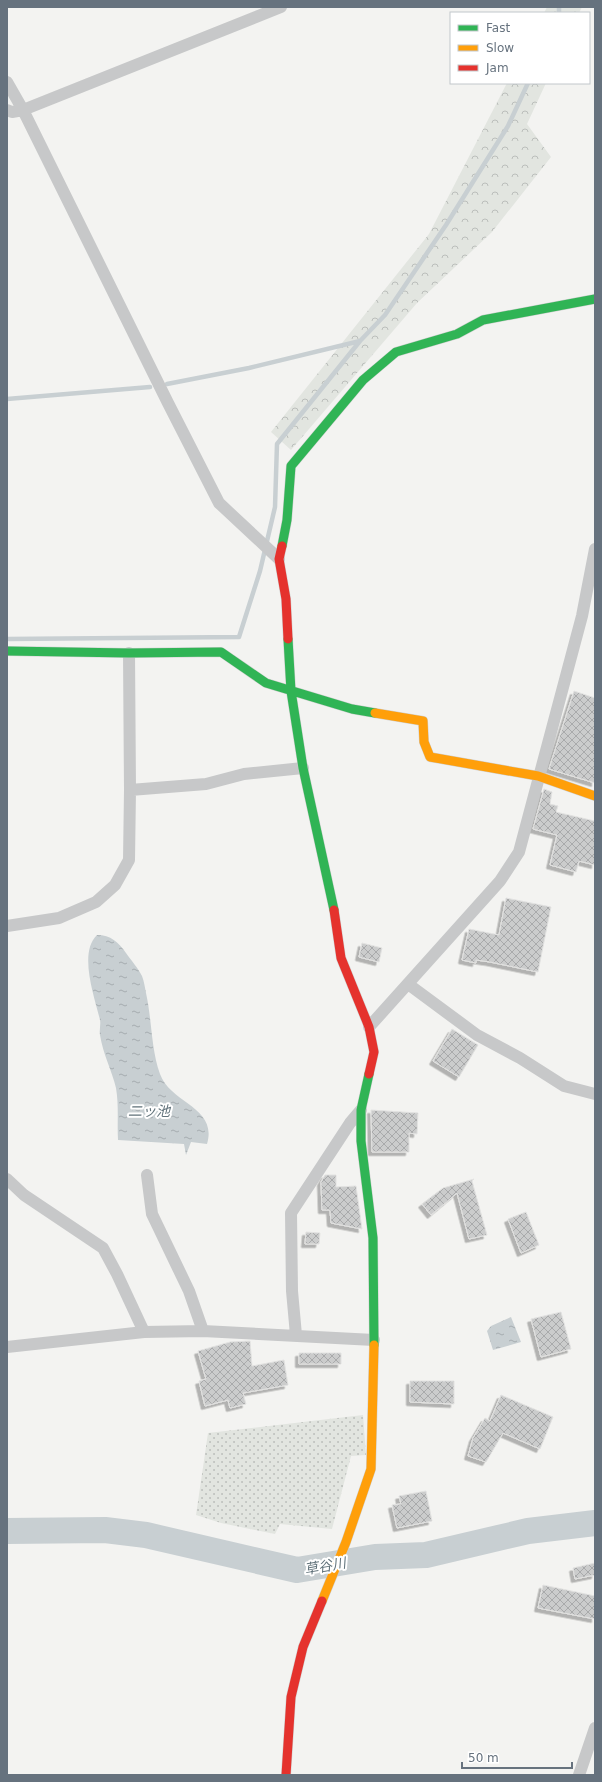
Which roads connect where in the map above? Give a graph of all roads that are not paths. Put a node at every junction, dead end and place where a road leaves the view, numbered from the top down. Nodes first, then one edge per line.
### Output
1 (281, 7) edge
2 (7, 82) edge
3 (7, 110) edge
4 (23, 110) junction
5 (595, 299) edge
6 (595, 549) edge
7 (279, 559) junction
8 (7, 652) edge
9 (129, 653) junction
10 (291, 691) junction
11 (303, 768) junction
12 (538, 776) junction
13 (130, 790) junction
14 (595, 796) edge
15 (7, 926) edge
16 (408, 984) junction
17 (369, 1027) junction
18 (595, 1094) edge
19 (362, 1110) junction
20 (147, 1175) dead end
21 (7, 1179) edge
22 (203, 1331) junction
23 (144, 1332) junction
24 (296, 1335) junction
25 (374, 1340) junction
26 (7, 1347) edge
27 (595, 1728) edge
28 (286, 1775) edge
29 (579, 1775) edge

1 - 4 street
2 - 4 street
3 - 4 street
4 - 7 street
5 - 7 street
6 - 12 street
7 - 10 street
8 - 9 street
9 - 10 street
9 - 13 street
10 - 11 street
10 - 12 street
11 - 13 street
11 - 17 street
12 - 14 street
12 - 16 street
13 - 15 street
16 - 17 street
16 - 18 street
17 - 19 street
19 - 24 street
19 - 25 street
20 - 22 street
21 - 23 street
22 - 23 street
22 - 24 street
23 - 26 street
24 - 25 street
25 - 28 street
27 - 29 street

